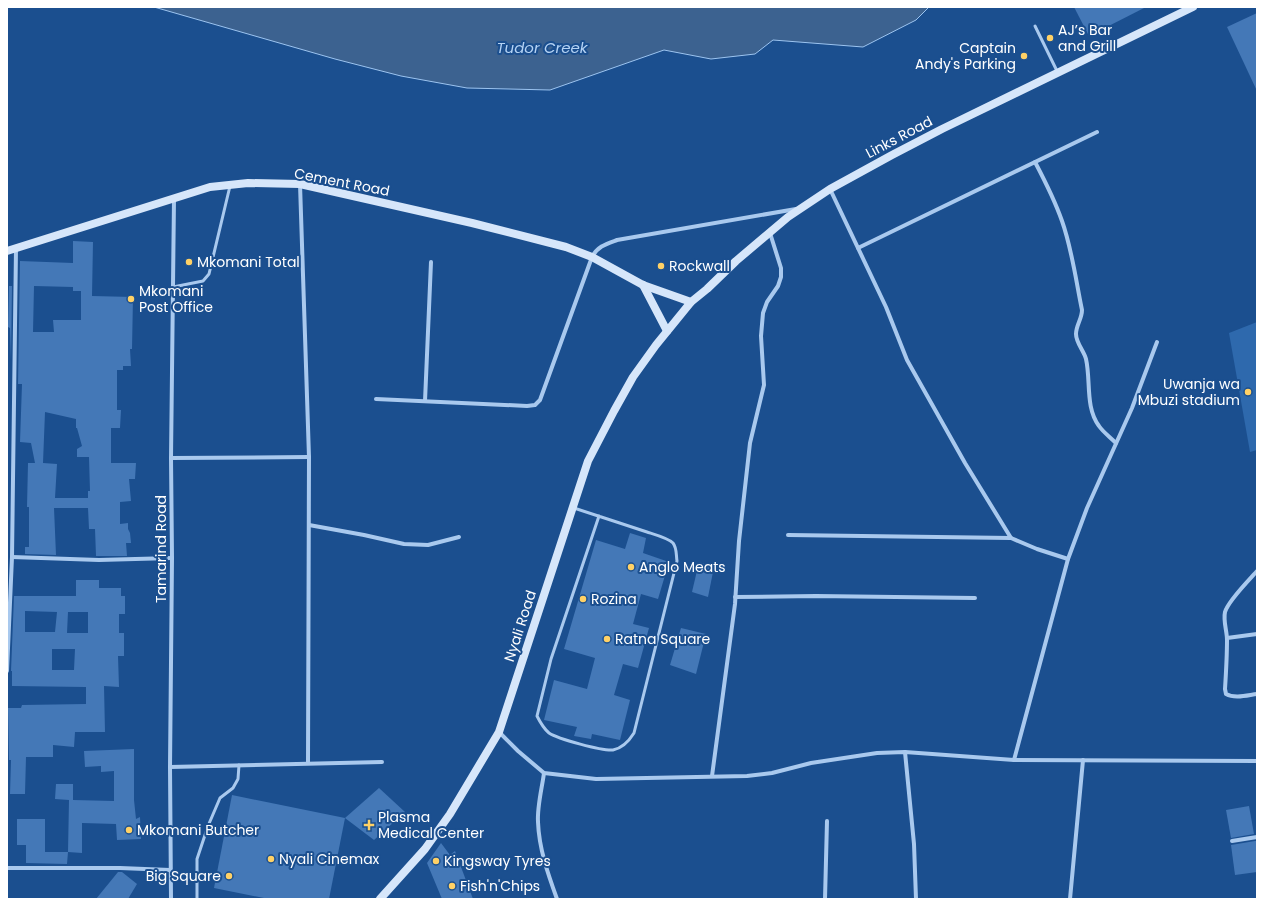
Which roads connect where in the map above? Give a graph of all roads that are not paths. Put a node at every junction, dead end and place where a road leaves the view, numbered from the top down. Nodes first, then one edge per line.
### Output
1 (1193, 7) edge
2 (1035, 26) dead end
3 (1058, 73) junction
4 (1097, 132) dead end
5 (1035, 162) junction
6 (300, 184) junction
7 (230, 185) junction
8 (830, 189) junction
9 (174, 199) junction
10 (801, 208) junction
11 (770, 232) junction
12 (16, 248) junction
13 (858, 248) junction
14 (7, 250) edge
15 (592, 256) junction
16 (431, 262) dead end
17 (643, 285) junction
18 (173, 287) junction
19 (691, 302) junction
20 (667, 331) junction
21 (1157, 342) dead end
22 (656, 346) joint
23 (376, 399) dead end
24 (425, 400) junction
25 (1116, 443) junction
26 (309, 457) junction
27 (171, 458) junction
28 (572, 507) junction
29 (599, 516) junction
30 (309, 526) junction
31 (788, 535) dead end
32 (459, 537) dead end
33 (1011, 538) junction
34 (12, 557) junction
35 (172, 558) junction
36 (1068, 559) junction
37 (1257, 571) edge
38 (735, 597) junction
39 (975, 598) dead end
40 (1257, 634) edge
41 (1227, 638) junction
42 (7, 670) edge
43 (1257, 694) edge
44 (499, 732) junction
45 (905, 752) junction
46 (1014, 760) junction
47 (1083, 760) junction
48 (1257, 761) edge
49 (382, 762) dead end
50 (308, 763) junction
51 (239, 765) junction
52 (170, 767) junction
53 (544, 773) junction
54 (712, 776) junction
55 (827, 821) dead end
56 (1257, 837) edge
57 (1232, 841) dead end
58 (7, 868) edge
59 (170, 870) junction
60 (171, 899) edge
61 (197, 899) edge
62 (380, 899) edge
63 (557, 899) edge
64 (825, 899) edge
65 (916, 899) edge
66 (1070, 899) edge

1 - 3 main road, Links Road
2 - 3 lane
3 - 8 main road, Links Road
4 - 5 street
5 - 13 street
5 - 25 street
6 - 7 main road, Cement Road
6 - 15 main road, Cement Road
6 - 26 street
7 - 9 main road, Cement Road
7 - 18 lane
8 - 10 main road, Links Road
8 - 13 street
9 - 12 main road, Cement Road
9 - 18 street, Tamarind Road
10 - 11 main road, Links Road
10 - 15 street
11 - 19 main road, Links Road
11 - 38 street
12 - 14 main road, Cement Road
12 - 34 street
13 - 33 street
15 - 17 main road, Cement Road
15 - 24 street
16 - 24 street
17 - 19 main road, Cement Road
17 - 20 main road
18 - 27 street, Tamarind Road
19 - 20 main road, Links Road
20 - 22 main road, Links Road
21 - 25 street
22 - 28 main road, Nyali Road
23 - 24 street
25 - 36 street
26 - 27 street
26 - 30 street
27 - 35 street, Tamarind Road
28 - 29 lane
28 - 44 main road, Nyali Road
29 - 29 lane
30 - 32 street
30 - 50 street
31 - 33 street
33 - 36 street
34 - 35 street
34 - 42 street
35 - 52 street, Tamarind Road
36 - 46 street
37 - 41 street
38 - 39 street
38 - 54 street
40 - 41 street
41 - 43 street
44 - 53 street
44 - 62 main road, Nyali Road
45 - 46 street
45 - 54 street
45 - 65 street
46 - 47 street
47 - 48 street
47 - 66 street
49 - 50 street
50 - 51 street
51 - 52 street
51 - 61 lane
52 - 59 street, Tamarind Road
53 - 54 street
53 - 63 street
55 - 64 street
56 - 57 street
58 - 59 street
59 - 60 street, Tamarind Road

